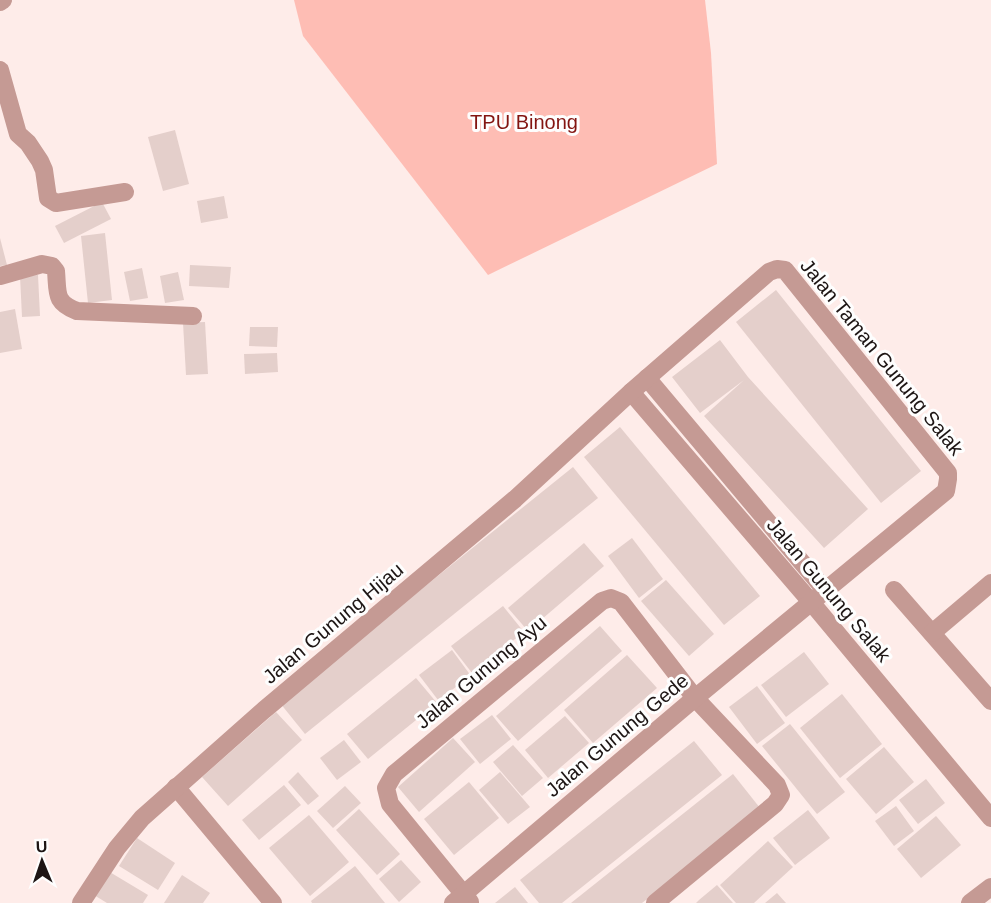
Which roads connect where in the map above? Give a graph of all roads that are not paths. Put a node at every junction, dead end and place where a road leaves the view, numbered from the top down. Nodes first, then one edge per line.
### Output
1 (0, 70) edge
2 (125, 192) dead end
3 (0, 276) edge
4 (193, 316) dead end
5 (647, 378) junction
6 (631, 392) junction
7 (991, 583) edge
8 (894, 590) dead end
9 (818, 596) junction
10 (932, 633) junction
11 (695, 698) junction
12 (991, 701) edge
13 (176, 787) junction
14 (991, 818) edge
15 (991, 887) edge
16 (462, 900) edge
17 (81, 903) edge
18 (273, 903) edge
19 (655, 903) edge
20 (970, 903) edge

1 - 2 street
3 - 4 street
5 - 6 street, Jalan Gunung Hijau
5 - 9 street, Jalan Gunung Salak
5 - 9 street, Jalan Taman Gunung Salak
6 - 9 street, Jalan Gunung Salak
6 - 13 street, Jalan Gunung Hijau
7 - 10 street
8 - 10 street
9 - 11 street, Jalan Gunung Gede
9 - 14 street, Jalan Gunung Salak
10 - 12 street
11 - 16 street, Jalan Gunung Gede
11 - 16 street, Jalan Gunung Ayu
11 - 19 street
13 - 17 street, Jalan Gunung Hijau
13 - 18 street
15 - 20 street

